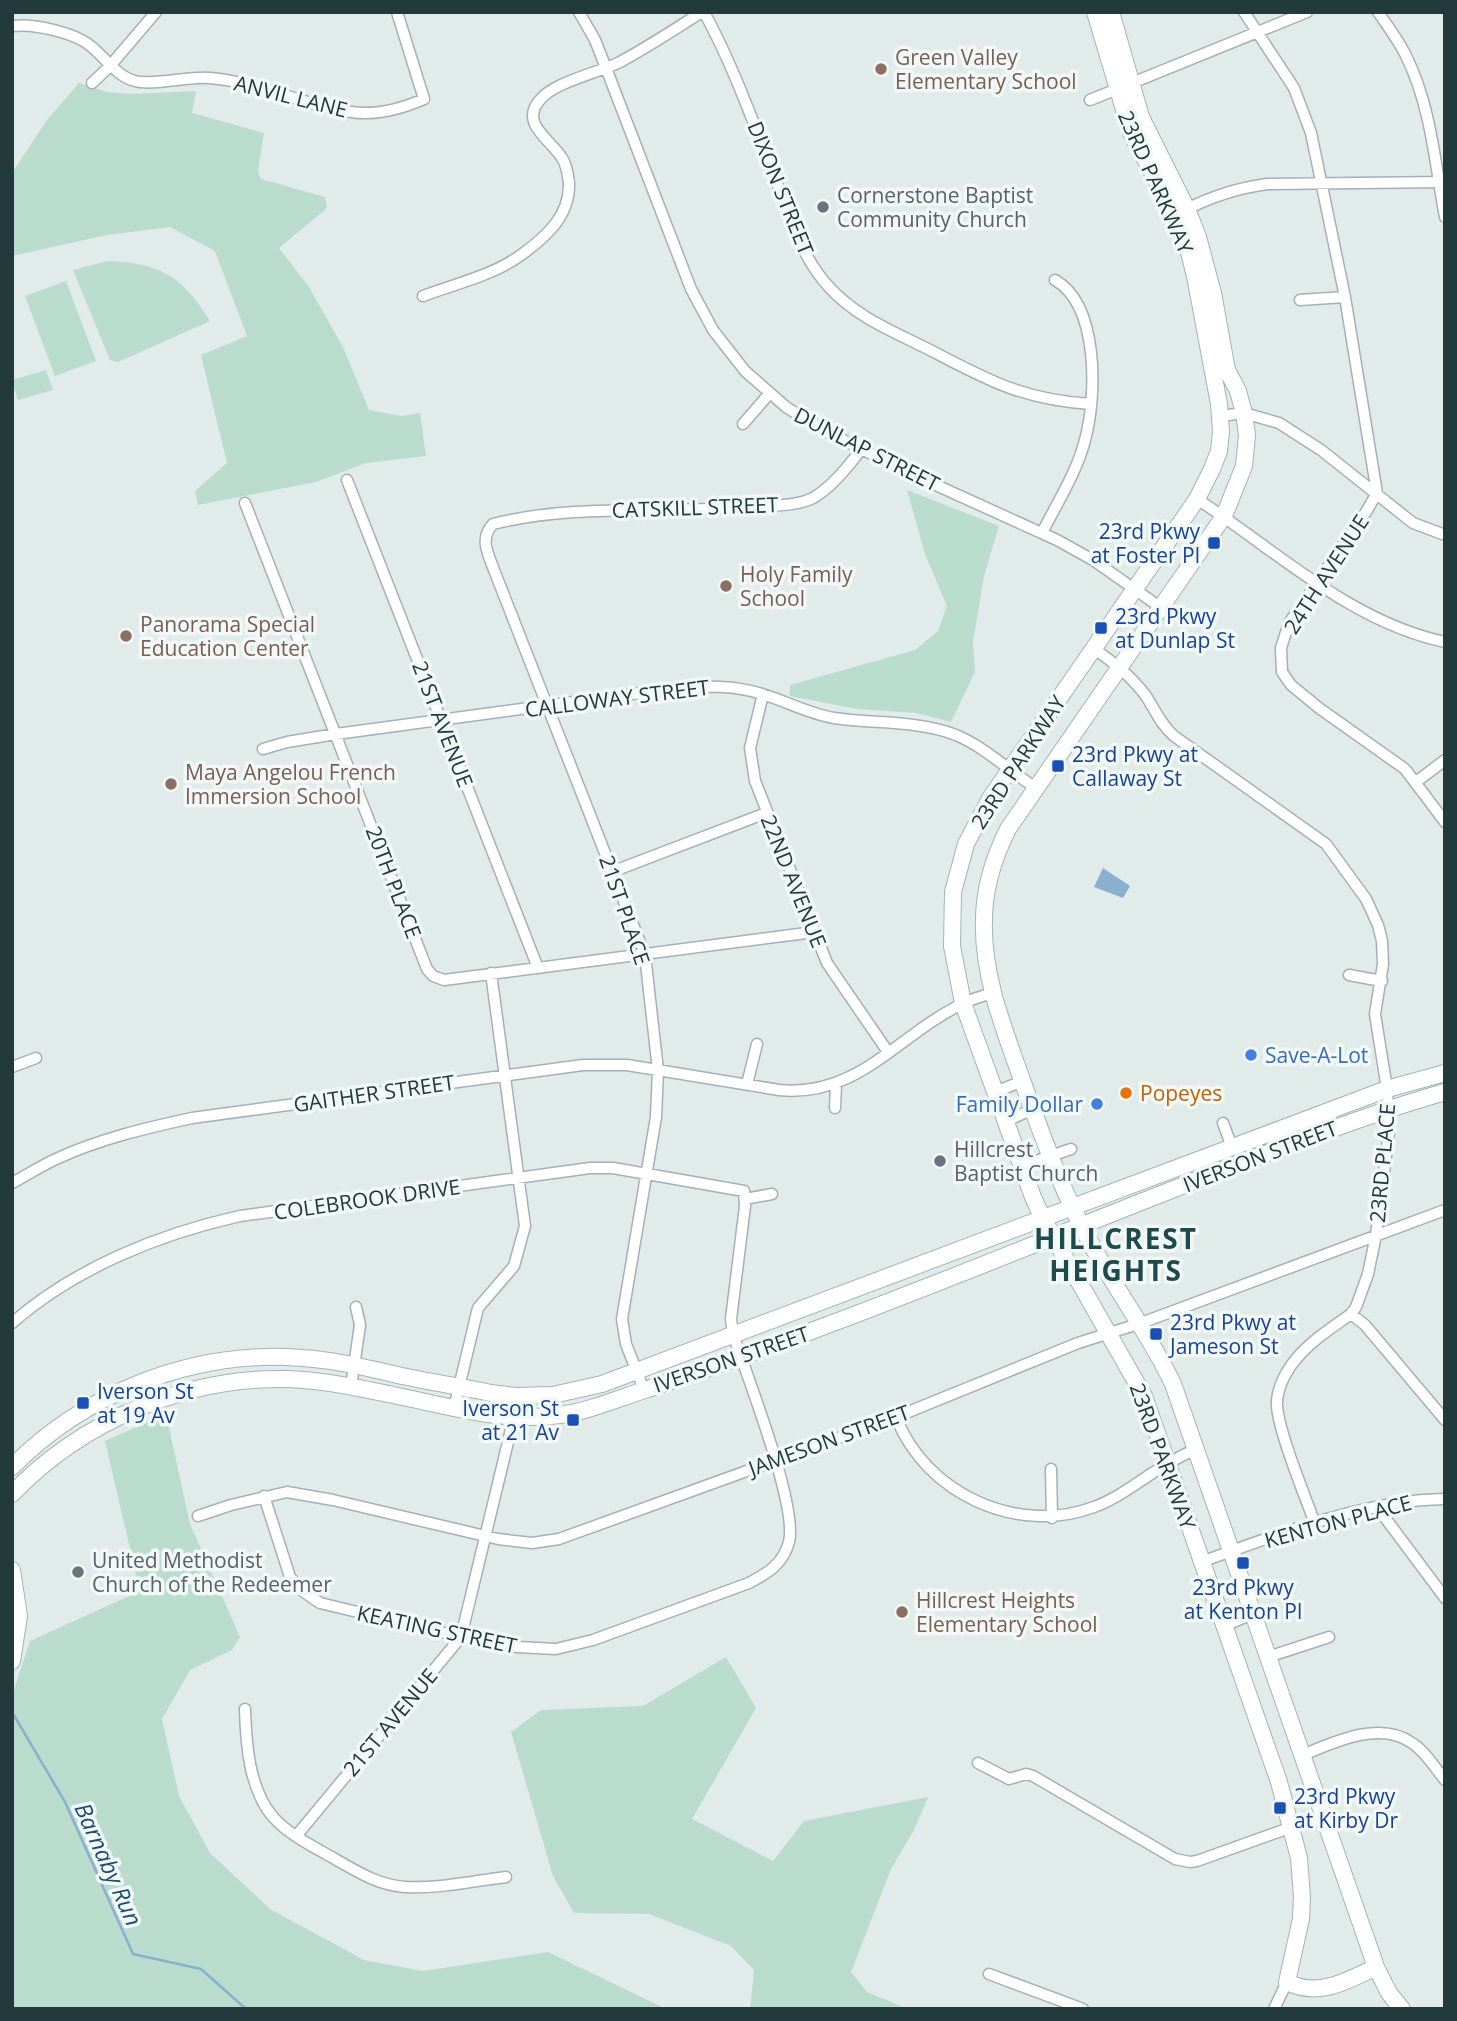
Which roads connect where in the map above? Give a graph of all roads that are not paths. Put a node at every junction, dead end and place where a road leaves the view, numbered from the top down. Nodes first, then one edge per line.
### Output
1 (156, 12) edge
2 (397, 12) edge
3 (579, 12) edge
4 (703, 12) edge
5 (1095, 12) edge
6 (1111, 12) edge
7 (1244, 12) edge
8 (1307, 12) edge
9 (1378, 12) edge
10 (12, 26) edge
11 (1259, 32) junction
12 (110, 66) junction
13 (606, 68) junction
14 (92, 83) dead end
15 (1124, 87) junction
16 (1090, 100) dead end
17 (1322, 183) junction
18 (1442, 183) edge
19 (1181, 212) junction
20 (1445, 217) edge
21 (1055, 280) dead end
22 (423, 296) dead end
23 (1345, 297) junction
24 (1300, 300) dead end
25 (769, 394) junction
26 (1091, 404) junction
27 (1244, 413) junction
28 (1220, 416) junction
29 (743, 424) dead end
30 (862, 448) junction
31 (347, 480) dead end
32 (1377, 492) junction
33 (1197, 499) junction
34 (245, 503) dead end
35 (1224, 516) junction
36 (507, 522) joint
37 (1042, 533) junction
38 (1445, 535) edge
39 (1318, 583) junction
40 (1134, 589) junction
41 (1160, 607) junction
42 (1445, 642) edge
43 (1093, 648) junction
44 (1119, 667) junction
45 (763, 694) junction
46 (546, 706) junction
47 (441, 719) junction
48 (336, 734) junction
49 (263, 749) dead end
50 (1445, 760) edge
51 (1008, 770) junction
52 (1416, 782) junction
53 (1036, 788) junction
54 (766, 813) junction
55 (1445, 822) edge
56 (614, 871) junction
57 (814, 932) junction
58 (645, 955) junction
59 (538, 968) junction
60 (491, 973) junction
61 (1349, 975) dead end
62 (1382, 981) junction
63 (993, 993) junction
64 (963, 1003) junction
65 (757, 1044) dead end
66 (888, 1052) junction
67 (36, 1058) dead end
68 (12, 1067) edge
69 (658, 1070) junction
70 (1445, 1073) edge
71 (506, 1075) junction
72 (1023, 1081) junction
73 (747, 1084) junction
74 (836, 1084) junction
75 (1387, 1089) junction
76 (1445, 1091) edge
77 (995, 1092) junction
78 (835, 1108) dead end
79 (1389, 1108) junction
80 (1033, 1109) junction
81 (1006, 1121) junction
82 (1223, 1123) dead end
83 (1232, 1147) junction
84 (1071, 1149) dead end
85 (1050, 1156) junction
86 (1022, 1166) junction
87 (647, 1173) junction
88 (520, 1179) junction
89 (12, 1183) edge
90 (745, 1195) junction
91 (772, 1195) dead end
92 (1073, 1208) junction
93 (1445, 1210) edge
94 (1042, 1217) junction
95 (1083, 1225) junction
96 (1376, 1235) junction
97 (1053, 1237) junction
98 (356, 1307) dead end
99 (1351, 1314) junction
100 (1140, 1322) junction
101 (12, 1323) edge
102 (1108, 1333) junction
103 (733, 1334) junction
104 (741, 1358) junction
105 (355, 1365) junction
106 (637, 1371) junction
107 (352, 1387) junction
108 (458, 1387) junction
109 (644, 1390) junction
110 (516, 1396) junction
111 (1440, 1405) edge
112 (454, 1408) junction
113 (514, 1417) junction
114 (896, 1417) junction
115 (1445, 1420) edge
116 (1196, 1449) junction
117 (775, 1460) junction
118 (1168, 1463) junction
119 (12, 1467) edge
120 (1051, 1469) dead end
121 (12, 1494) edge
122 (264, 1496) junction
123 (1445, 1499) edge
124 (1377, 1507) junction
125 (198, 1516) dead end
126 (1052, 1518) junction
127 (1315, 1524) junction
128 (484, 1536) junction
129 (1232, 1551) junction
130 (1201, 1562) junction
131 (12, 1570) edge
132 (1445, 1598) edge
133 (1253, 1614) junction
134 (1224, 1626) junction
135 (461, 1637) junction
136 (1329, 1637) dead end
137 (1268, 1657) junction
138 (12, 1661) edge
139 (245, 1709) dead end
140 (1303, 1755) junction
141 (978, 1763) dead end
142 (1445, 1780) edge
143 (1323, 1820) junction
144 (1293, 1828) junction
145 (297, 1835) junction
146 (506, 1877) dead end
147 (1376, 1967) junction
148 (989, 1973) dead end
149 (1287, 1982) junction
150 (1083, 2009) edge
151 (1274, 2009) edge
152 (1402, 2009) edge

1 - 12 street
2 - 12 street, ANVIL LANE
3 - 13 street, DUNLAP STREET
4 - 13 street
4 - 26 street, DIXON STREET
5 - 15 street, 23RD PARKWAY
6 - 15 street, 23RD PARKWAY
7 - 11 street, 24TH AVENUE
8 - 11 street
9 - 18 street
10 - 12 street
11 - 15 street
11 - 17 street, 24TH AVENUE
12 - 14 street
13 - 22 street
13 - 25 street, DUNLAP STREET
15 - 16 street
15 - 19 street, 23RD PARKWAY
17 - 18 street
17 - 19 street
17 - 23 street, 24TH AVENUE
18 - 20 street
19 - 27 street, 23RD PARKWAY
19 - 28 street, 23RD PARKWAY
21 - 26 street
23 - 24 street
23 - 32 street, 24TH AVENUE
25 - 29 street
25 - 30 street, DUNLAP STREET
26 - 37 street
27 - 28 street
27 - 32 street
27 - 35 street, 23RD PARKWAY
28 - 33 street, 23RD PARKWAY
30 - 36 street, CATSKILL STREET
30 - 37 street, DUNLAP STREET
31 - 47 street, 21ST AVENUE
32 - 38 street
32 - 39 street, 24TH AVENUE
33 - 35 street
33 - 40 street, 23RD PARKWAY
34 - 48 street, 20TH PLACE
35 - 39 street
35 - 41 street, 23RD PARKWAY
36 - 46 street, 21ST PLACE
37 - 40 street, DUNLAP STREET
39 - 42 street
39 - 52 street, 24TH AVENUE
40 - 41 street, DUNLAP STREET
40 - 43 street, 23RD PARKWAY
41 - 44 street, 23RD PARKWAY
43 - 44 street, 23RD PLACE
43 - 51 street, 23RD PARKWAY
44 - 53 street, 23RD PARKWAY
44 - 62 street, 23RD PLACE
45 - 46 street, CALLOWAY STREET
45 - 51 street, CALLOWAY STREET
45 - 54 street, 22ND AVENUE
46 - 47 street, CALLOWAY STREET
46 - 56 street, 21ST PLACE
47 - 48 street, CALLOWAY STREET
47 - 59 street, 21ST AVENUE
48 - 49 street, CALLOWAY STREET
48 - 60 street, 20TH PLACE
50 - 52 street
51 - 53 street, CALLOWAY STREET
51 - 64 street, 23RD PARKWAY
52 - 55 street, 24TH AVENUE
53 - 63 street, 23RD PARKWAY
54 - 56 street
54 - 57 street, 22ND AVENUE
56 - 58 street, 21ST PLACE
57 - 58 street
57 - 66 street, 22ND AVENUE
58 - 59 street
58 - 69 street, 21ST PLACE
59 - 60 street
60 - 71 street
61 - 62 street
62 - 75 street, 23RD PLACE
63 - 64 street, GAITHER STREET
63 - 72 street, 23RD PARKWAY
64 - 66 street, GAITHER STREET
64 - 77 street, 23RD PARKWAY
65 - 73 street
66 - 74 street, GAITHER STREET
67 - 68 street
69 - 71 street, GAITHER STREET
69 - 73 street, GAITHER STREET
69 - 87 street, 21ST PLACE
70 - 75 street, IVERSON STREET
71 - 88 street
71 - 89 street, GAITHER STREET
72 - 77 street
72 - 80 street, 23RD PARKWAY
73 - 74 street, GAITHER STREET
74 - 78 street
75 - 79 street, 23RD PLACE
75 - 83 street, IVERSON STREET
76 - 79 street, IVERSON STREET
77 - 81 street, 23RD PARKWAY
79 - 95 street, IVERSON STREET
79 - 96 street, 23RD PLACE
80 - 81 street
80 - 85 street, 23RD PARKWAY
81 - 86 street, 23RD PARKWAY
82 - 83 street
83 - 92 street, IVERSON STREET
84 - 85 street
85 - 86 street
85 - 92 street, 23RD PARKWAY
86 - 94 street, 23RD PARKWAY
87 - 88 street, COLEBROOK DRIVE
87 - 90 street, COLEBROOK DRIVE
87 - 106 street, 21ST PLACE
88 - 101 street, COLEBROOK DRIVE
88 - 108 street
90 - 91 street, COLEBROOK DRIVE
90 - 103 street
92 - 94 street, IVERSON STREET
92 - 95 street, 23RD PARKWAY
93 - 96 street, JAMESON STREET
94 - 97 street, 23RD PARKWAY
94 - 103 street, IVERSON STREET
95 - 97 street, IVERSON STREET
95 - 100 street, 23RD PARKWAY
96 - 99 street, 23RD PLACE
96 - 100 street, JAMESON STREET
97 - 102 street, 23RD PARKWAY
97 - 104 street, IVERSON STREET
98 - 105 street
99 - 111 street
99 - 127 street, 23RD PLACE
100 - 102 street, JAMESON STREET
100 - 116 street, 23RD PARKWAY
102 - 114 street, JAMESON STREET
102 - 118 street, 23RD PARKWAY
103 - 104 street
103 - 106 street, IVERSON STREET
104 - 109 street, IVERSON STREET
104 - 117 street
105 - 107 street
105 - 108 street, IVERSON STREET
105 - 119 street, IVERSON STREET
106 - 109 street, 21ST PLACE
106 - 110 street, IVERSON STREET
107 - 112 street, IVERSON STREET
107 - 121 street, IVERSON STREET
108 - 110 street, IVERSON STREET
108 - 112 street
109 - 113 street, IVERSON STREET
110 - 113 street, 21ST AVENUE
111 - 115 street
112 - 113 street, IVERSON STREET
113 - 128 street, 21ST AVENUE
114 - 117 street, JAMESON STREET
114 - 126 street
116 - 118 street
116 - 129 street, 23RD PARKWAY
117 - 128 street, JAMESON STREET
117 - 135 street, KEATING STREET
118 - 126 street
118 - 130 street, 23RD PARKWAY
120 - 126 street
122 - 125 street, JAMESON STREET
122 - 128 street, JAMESON STREET
122 - 135 street, KEATING STREET
123 - 124 street, KENTON PLACE
124 - 127 street, KENTON PLACE
124 - 132 street
127 - 129 street, KENTON PLACE
128 - 135 street, 21ST AVENUE
129 - 130 street, KENTON PLACE
129 - 133 street, 23RD PARKWAY
130 - 134 street, 23RD PARKWAY
131 - 138 street
133 - 134 street
133 - 137 street, 23RD PARKWAY
134 - 144 street, 23RD PARKWAY
135 - 145 street, 21ST AVENUE
136 - 137 street
137 - 140 street, 23RD PARKWAY
139 - 145 street
140 - 142 street
140 - 143 street, 23RD PARKWAY
141 - 144 street
143 - 144 street
143 - 147 street, 23RD PARKWAY
144 - 149 street, 23RD PARKWAY
145 - 146 street
147 - 149 street
147 - 152 street, 23RD PARKWAY
148 - 150 street
149 - 151 street, 23RD PARKWAY

